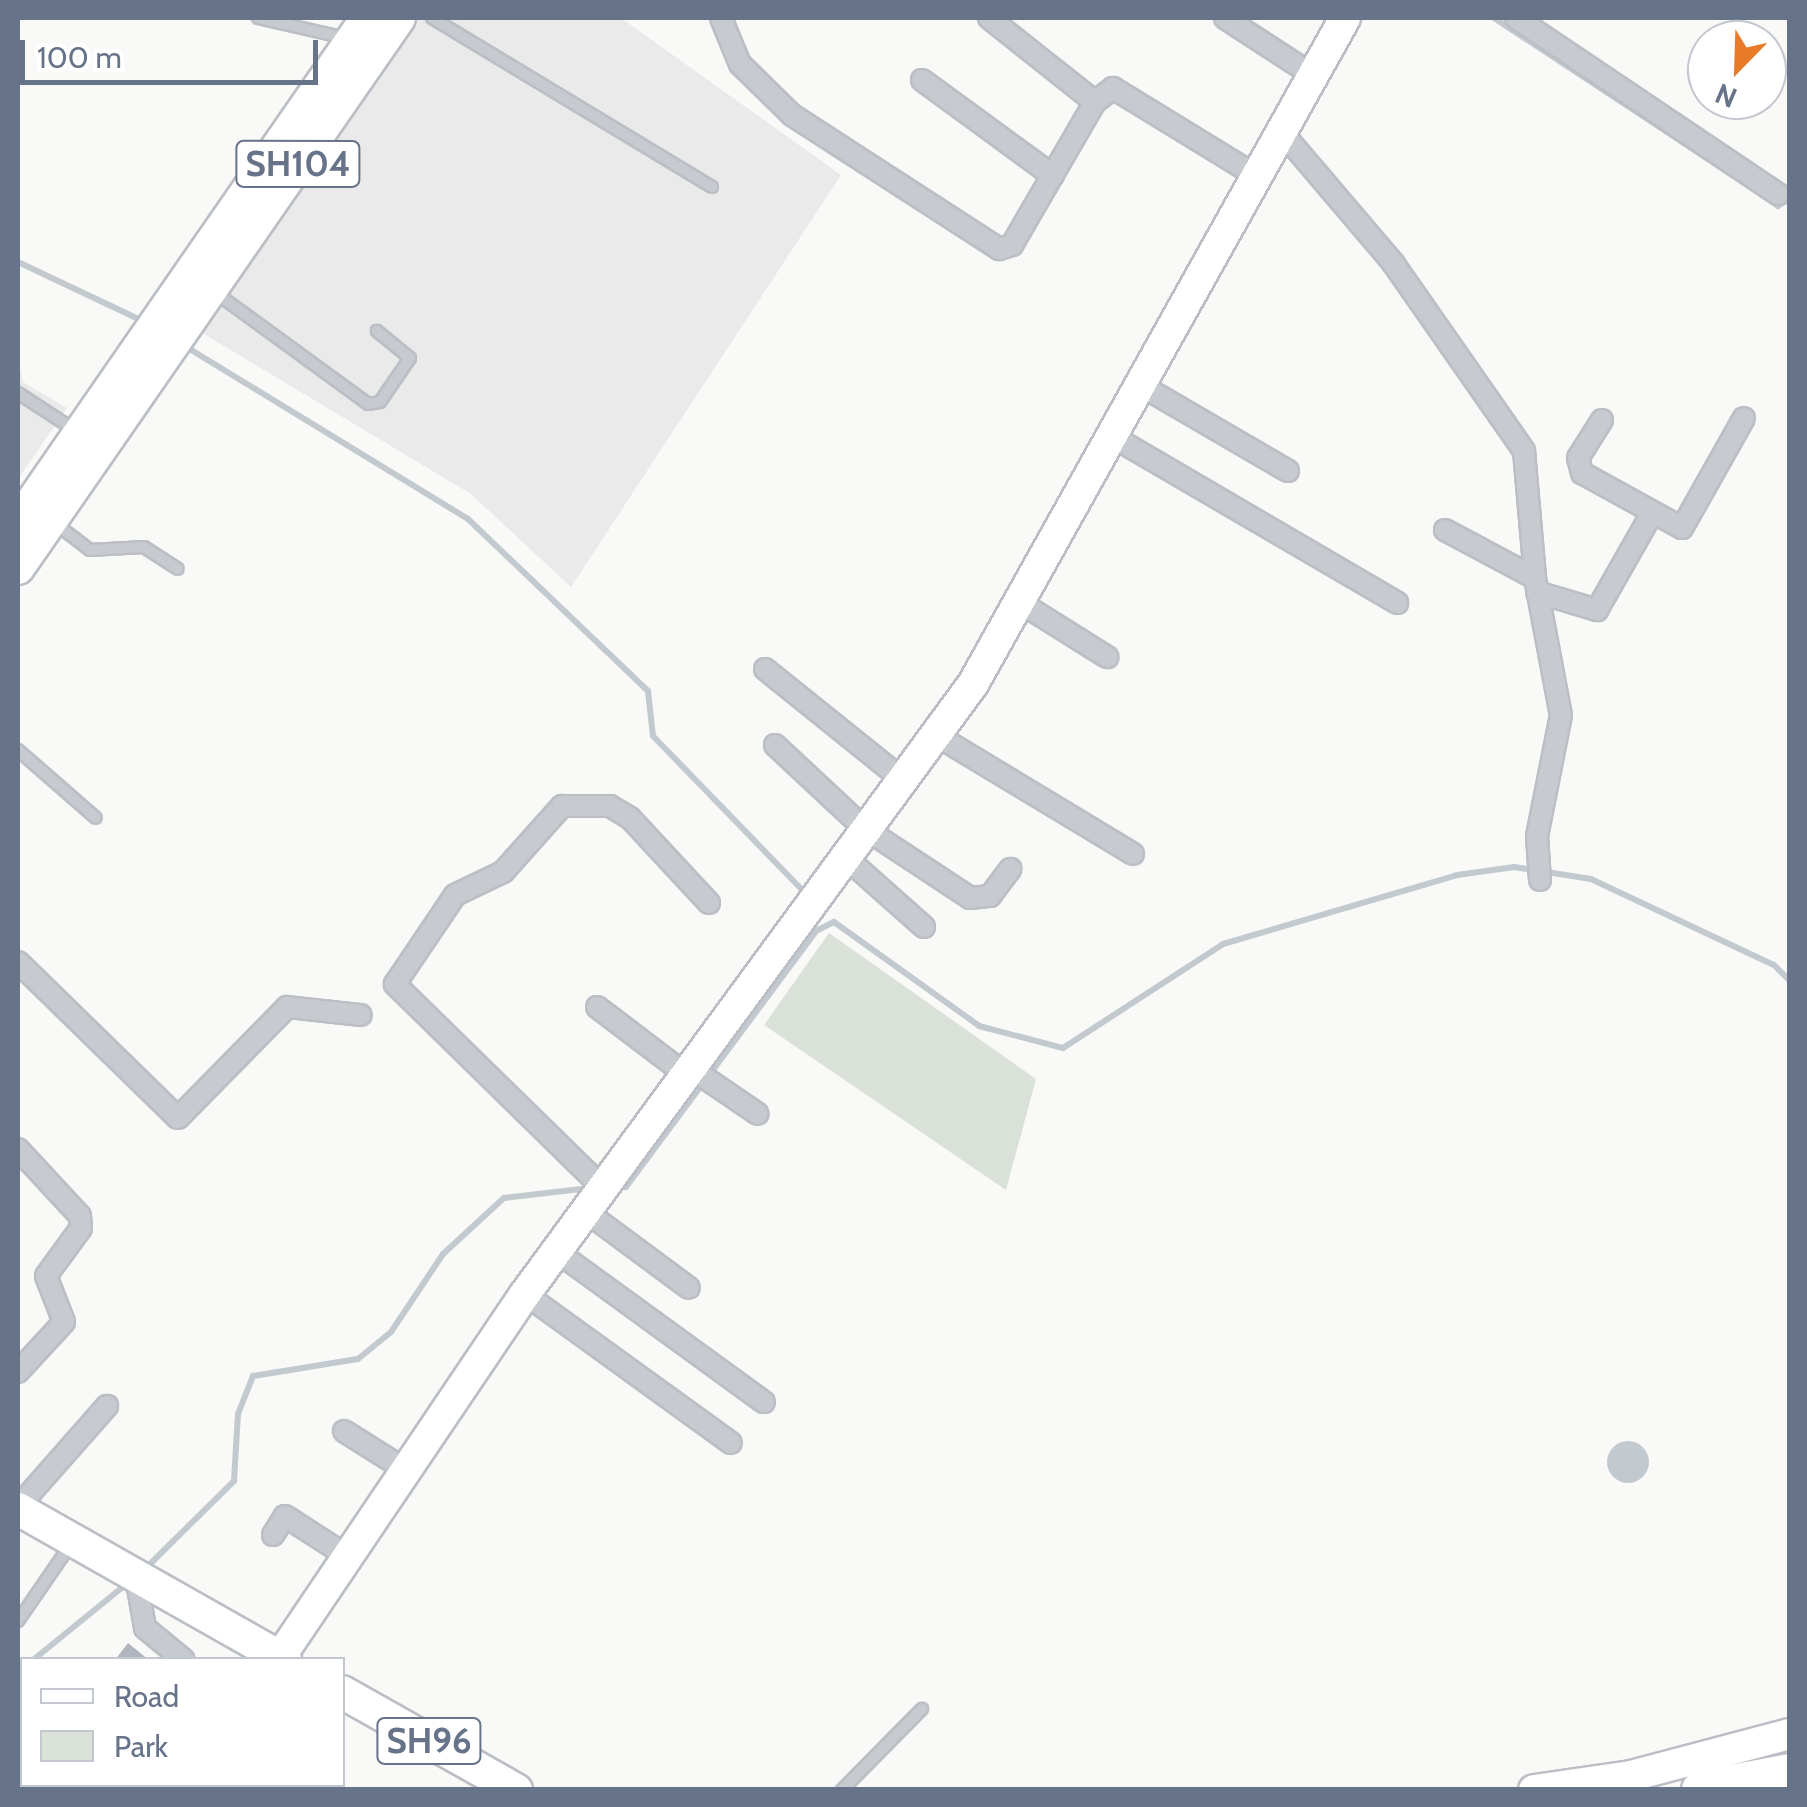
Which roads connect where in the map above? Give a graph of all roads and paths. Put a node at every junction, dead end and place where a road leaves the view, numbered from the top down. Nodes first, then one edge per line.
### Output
1 (258, 18) edge
2 (399, 18) edge
3 (432, 18) edge
4 (720, 18) edge
5 (989, 18) edge
6 (1226, 18) edge
7 (1345, 18) edge
8 (1516, 18) edge
9 (360, 29) edge
10 (1311, 74) junction
11 (922, 80) dead end
12 (1095, 102) junction
13 (1280, 130) junction
14 (1256, 175) junction
15 (1053, 176) junction
16 (712, 186) dead end
17 (1778, 194) dead end
18 (194, 292) junction
19 (377, 331) dead end
20 (150, 356) junction
21 (1142, 386) junction
22 (18, 393) edge
23 (1744, 418) dead end
24 (1602, 420) dead end
25 (79, 433) junction
26 (1115, 438) junction
27 (1288, 471) dead end
28 (29, 511) edge
29 (1651, 514) junction
30 (1445, 530) dead end
31 (18, 568) edge
32 (178, 568) dead end
33 (1536, 585) junction
34 (1397, 603) dead end
35 (1021, 604) junction
36 (1107, 657) dead end
37 (765, 669) dead end
38 (936, 735) junction
39 (776, 745) dead end
40 (18, 750) edge
41 (903, 780) junction
42 (96, 818) dead end
43 (864, 828) junction
44 (1132, 854) dead end
45 (844, 856) junction
46 (1010, 868) dead end
47 (1540, 880) dead end
48 (709, 904) dead end
49 (924, 927) dead end
50 (18, 962) edge
51 (597, 1006) dead end
52 (361, 1015) dead end
53 (686, 1070) junction
54 (758, 1114) dead end
55 (18, 1149) edge
56 (595, 1198) junction
57 (556, 1252) junction
58 (690, 1288) dead end
59 (525, 1294) junction
60 (18, 1372) edge
61 (764, 1402) dead end
62 (107, 1406) dead end
63 (344, 1431) dead end
64 (731, 1443) dead end
65 (406, 1470) junction
66 (18, 1508) edge
67 (273, 1535) dead end
68 (75, 1540) junction
69 (347, 1556) junction
70 (139, 1574) junction
71 (18, 1621) edge
72 (180, 1657) edge
73 (280, 1657) edge
74 (283, 1657) edge
75 (345, 1694) edge
76 (922, 1710) dead end
77 (1790, 1734) edge
78 (1790, 1773) edge
79 (516, 1790) edge
80 (842, 1790) edge
81 (1534, 1790) edge
82 (1701, 1790) edge

1 - 9 lane
2 - 18 main road, SH104
3 - 16 lane
4 - 15 street
5 - 12 street
6 - 10 street
7 - 10 street
8 - 17 street
9 - 18 main road, SH104
10 - 13 street
11 - 15 street
12 - 14 street
12 - 15 street
13 - 14 street
13 - 33 street
14 - 21 street
18 - 19 lane
18 - 20 main road, SH104
20 - 25 main road, SH104
20 - 28 main road, SH104
21 - 26 street
21 - 27 street
22 - 25 lane
23 - 29 street
24 - 29 street
25 - 28 main road, SH104
26 - 34 street
26 - 35 street
28 - 31 main road, SH104
28 - 32 lane
29 - 33 street
30 - 33 street
33 - 47 street
35 - 36 street
35 - 38 street
37 - 41 street
38 - 41 street
38 - 44 street
39 - 43 street
40 - 42 lane
41 - 43 street
43 - 45 street
43 - 46 street
45 - 49 street
45 - 53 street
48 - 56 street
50 - 52 street
51 - 53 street
53 - 54 street
53 - 56 street
55 - 60 street
56 - 57 street
56 - 58 street
57 - 59 street
57 - 61 street
59 - 64 street
59 - 65 street
62 - 66 street
63 - 65 street
65 - 69 street
66 - 68 main road
67 - 69 street
68 - 70 main road
68 - 71 lane
69 - 74 street
70 - 72 street
70 - 73 main road
75 - 79 main road, SH96
76 - 80 lane
77 - 81 street
78 - 82 highway

